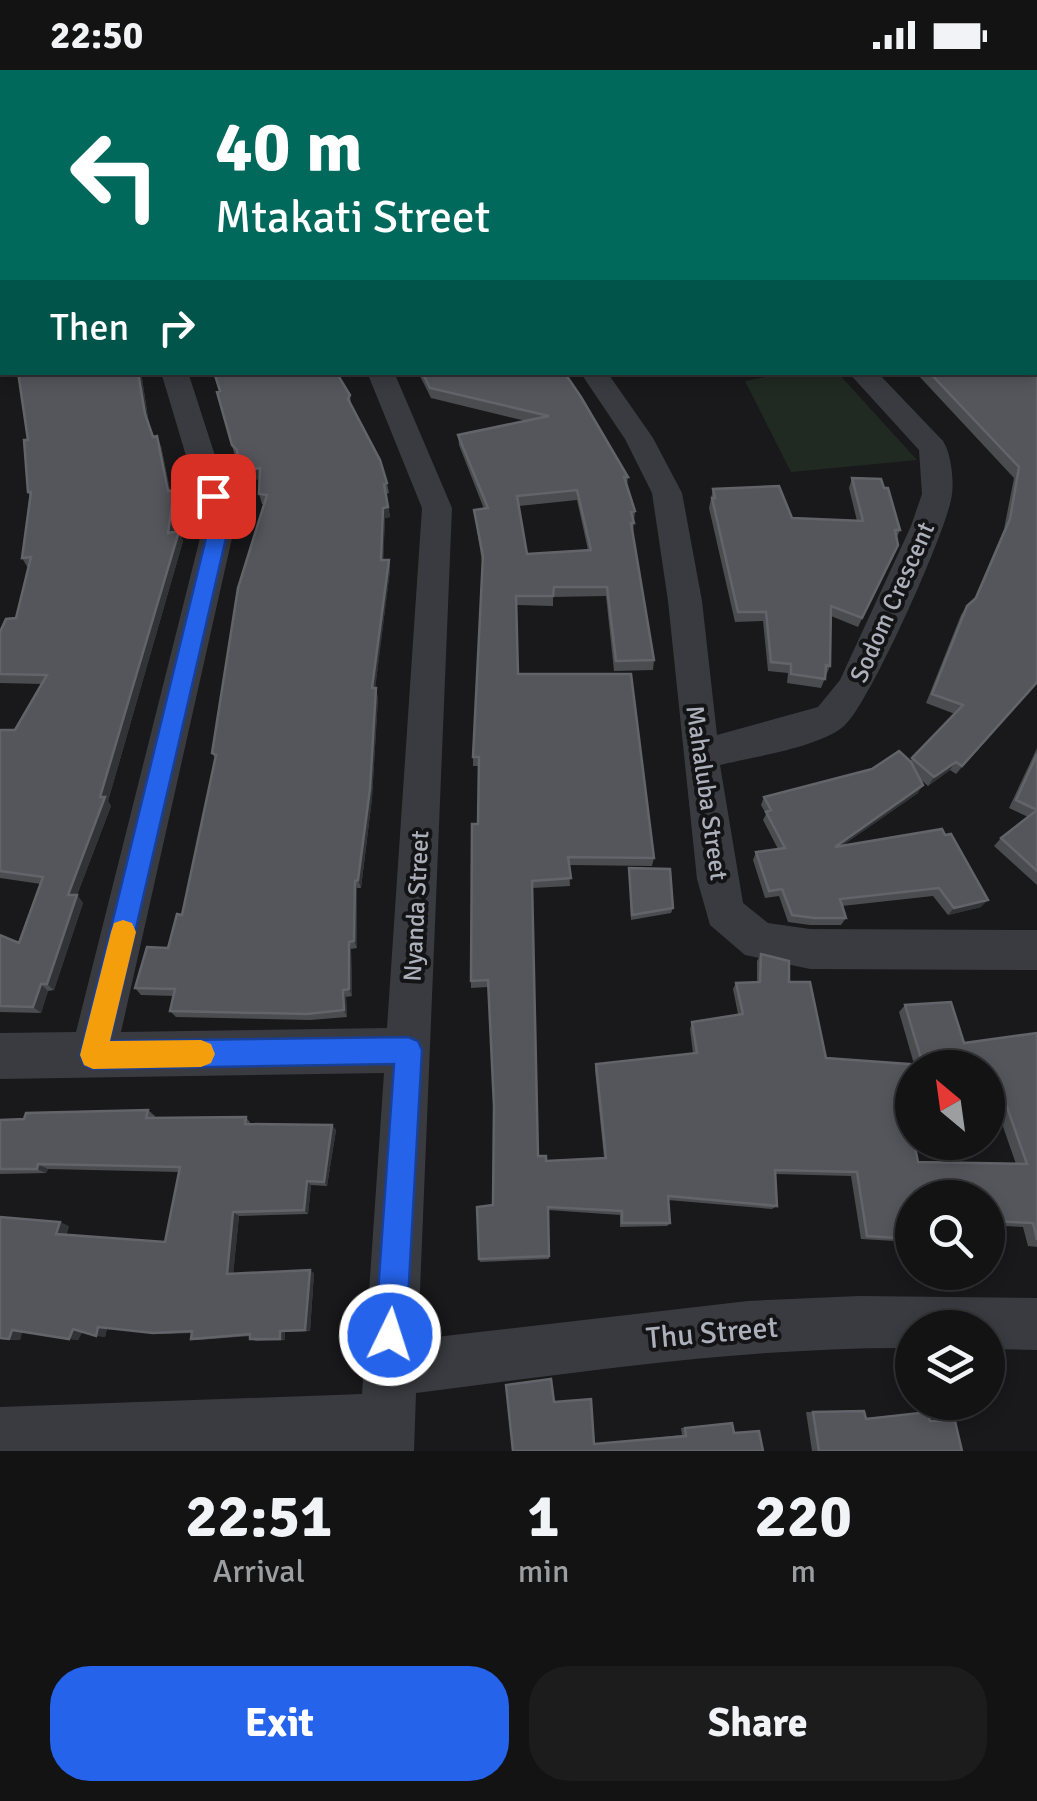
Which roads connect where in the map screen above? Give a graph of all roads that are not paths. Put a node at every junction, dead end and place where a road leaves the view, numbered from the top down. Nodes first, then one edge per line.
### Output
1 (175, 375) edge
2 (381, 375) edge
3 (595, 375) edge
4 (864, 375) edge
5 (700, 755) junction
6 (1037, 950) edge
7 (408, 1050) junction
8 (93, 1055) junction
9 (0, 1056) edge
10 (1037, 1324) edge
11 (388, 1414) edge
12 (1, 1437) edge

1 - 8 street
2 - 7 street, Nyanda Street
3 - 5 street, Mahaluba Street
4 - 5 street, Sodom Crescent
5 - 6 street, Mahaluba Street
7 - 8 street
7 - 11 street, Nyanda Street
8 - 9 street
10 - 11 street, Thu Street
11 - 12 street, Thu Street

